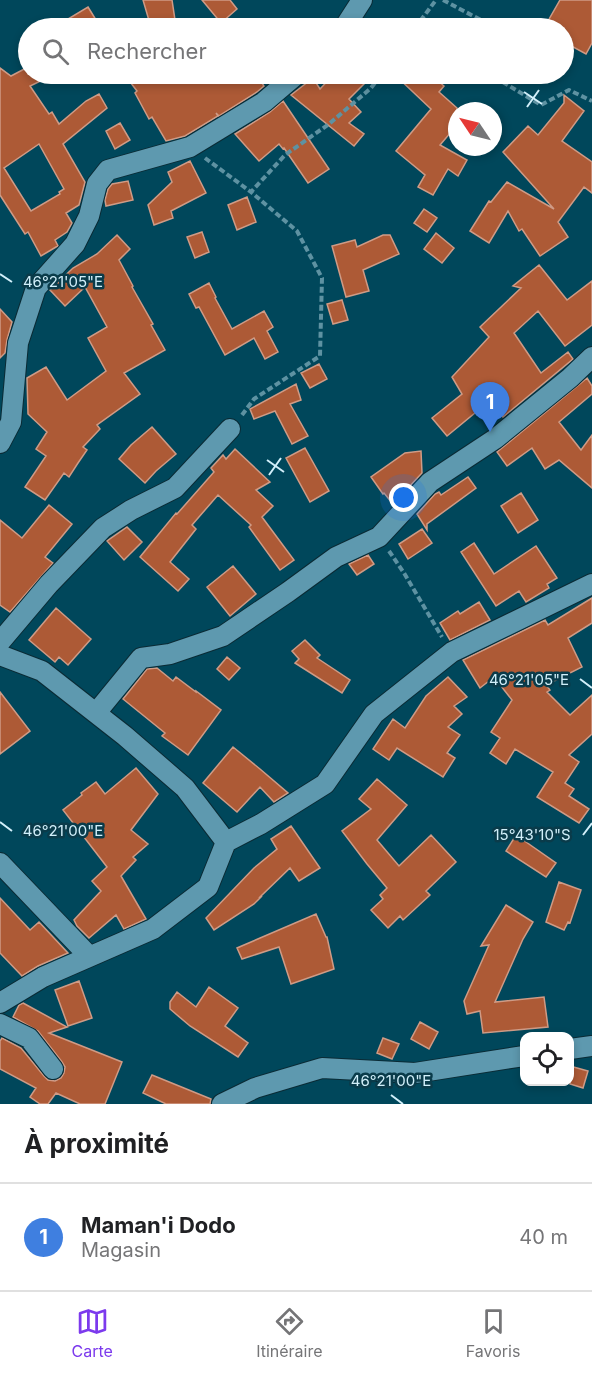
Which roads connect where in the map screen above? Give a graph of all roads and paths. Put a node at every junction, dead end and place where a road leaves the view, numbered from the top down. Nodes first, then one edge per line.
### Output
1 (362, 0) edge
2 (436, 0) edge
3 (443, 0) edge
4 (351, 18) edge
5 (422, 18) edge
6 (477, 18) edge
7 (285, 84) edge
8 (374, 84) edge
9 (506, 84) edge
10 (592, 101) edge
11 (190, 147) junction
12 (252, 192) junction
13 (592, 357) edge
14 (230, 429) joint
15 (0, 443) edge
16 (379, 537) junction
17 (592, 584) edge
18 (0, 642) edge
19 (452, 652) junction
20 (0, 655) edge
21 (96, 713) junction
22 (226, 842) junction
23 (0, 863) edge
24 (89, 956) junction
25 (0, 1003) edge
26 (0, 1024) edge
27 (592, 1046) edge
28 (574, 1048) edge
29 (520, 1057) edge
30 (53, 1069) dead end
31 (222, 1104) edge

1 - 4 street
2 - 5 path
3 - 6 path
7 - 11 street
8 - 12 path
9 - 10 path
11 - 12 path
11 - 15 street
12 - 14 path
13 - 16 street
14 - 18 street
16 - 19 path
16 - 21 street
17 - 19 street
19 - 22 street
20 - 21 street
21 - 22 street
22 - 24 street
23 - 24 street
24 - 25 street
26 - 30 street
27 - 28 street
29 - 31 street

